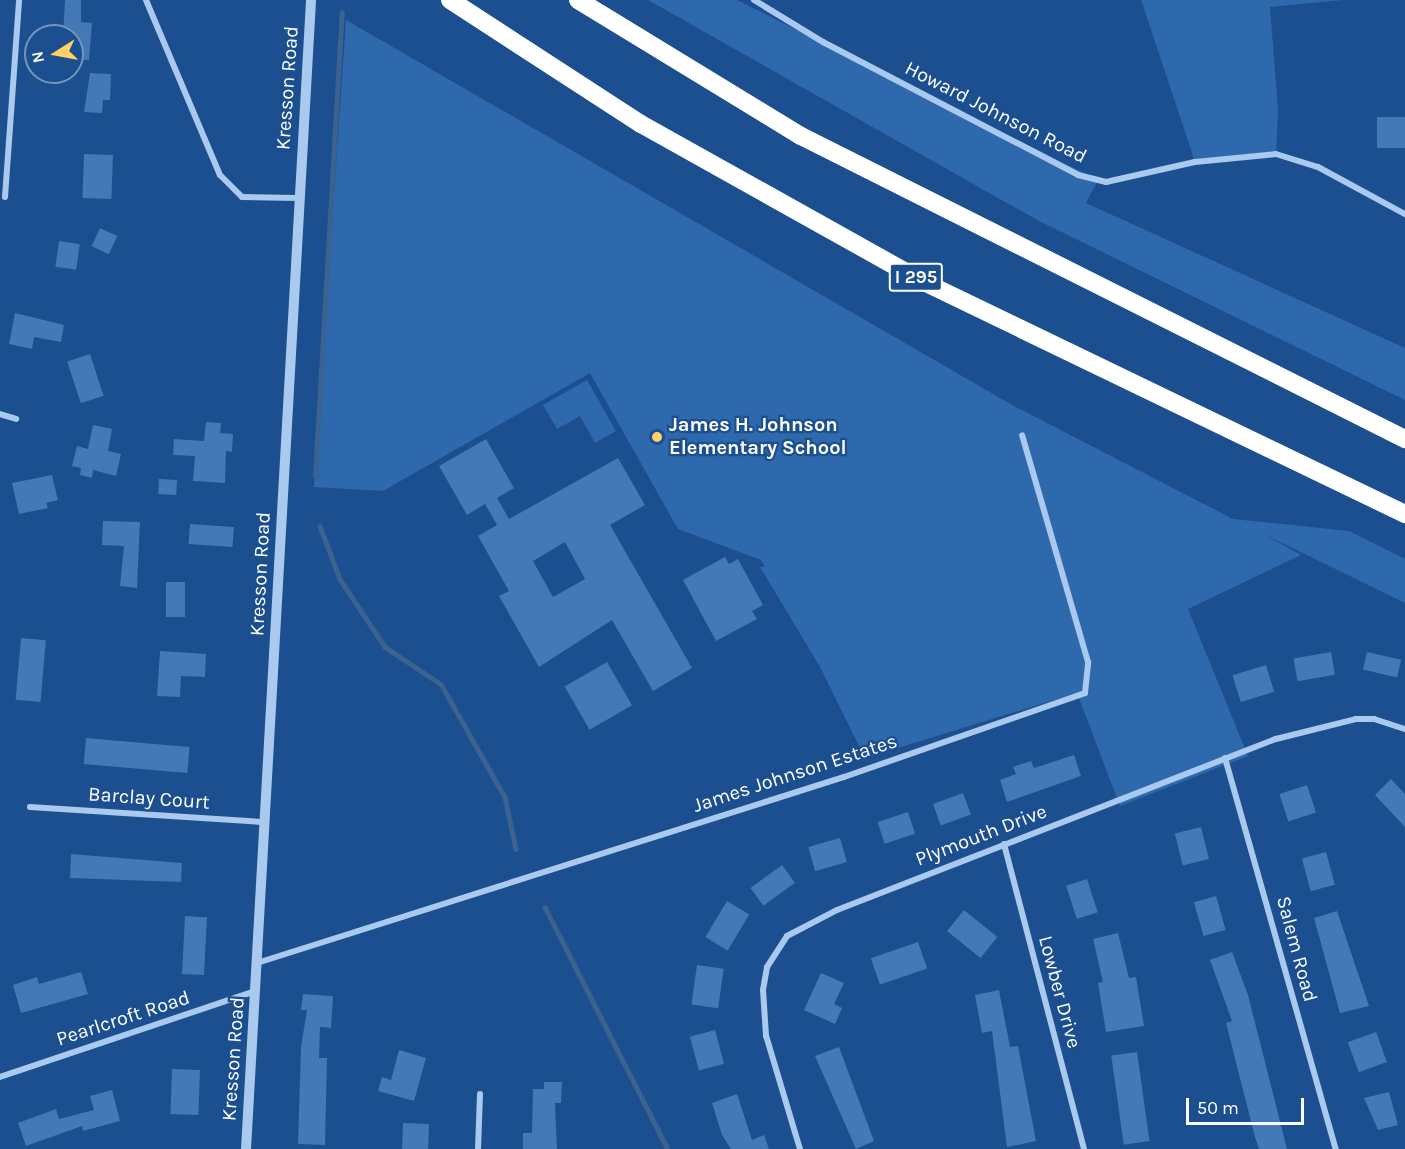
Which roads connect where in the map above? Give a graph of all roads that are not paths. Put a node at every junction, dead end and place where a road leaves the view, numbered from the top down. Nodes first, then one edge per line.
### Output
1 (19, 0) edge
2 (146, 0) edge
3 (311, 0) edge
4 (450, 0) edge
5 (578, 0) edge
6 (754, 0) edge
7 (5, 197) dead end
8 (298, 198) junction
9 (1405, 214) edge
10 (0, 414) edge
11 (16, 419) dead end
12 (1022, 435) dead end
13 (1405, 439) edge
14 (1405, 514) edge
15 (1405, 729) edge
16 (1225, 758) junction
17 (30, 807) dead end
18 (266, 822) junction
19 (1004, 844) junction
20 (257, 963) junction
21 (256, 991) junction
22 (0, 1077) edge
23 (480, 1094) dead end
24 (246, 1149) edge
25 (478, 1149) edge
26 (800, 1149) edge
27 (1083, 1149) edge
28 (1336, 1149) edge

1 - 7 street
2 - 8 street
3 - 8 street, Kresson Road
4 - 14 highway, I 295
5 - 13 highway
6 - 9 street, Howard Johnson Road
8 - 18 street, Kresson Road
10 - 11 street
12 - 20 street, James Johnson Estates
15 - 16 street, Plymouth Drive
16 - 19 street, Plymouth Drive
16 - 28 street, Salem Road
17 - 18 street, Barclay Court
18 - 20 street, Kresson Road
19 - 26 street, Plymouth Drive
19 - 27 street, Lowber Drive
20 - 21 street, Kresson Road
21 - 22 street, Pearlcroft Road
21 - 24 street, Kresson Road
23 - 25 street

